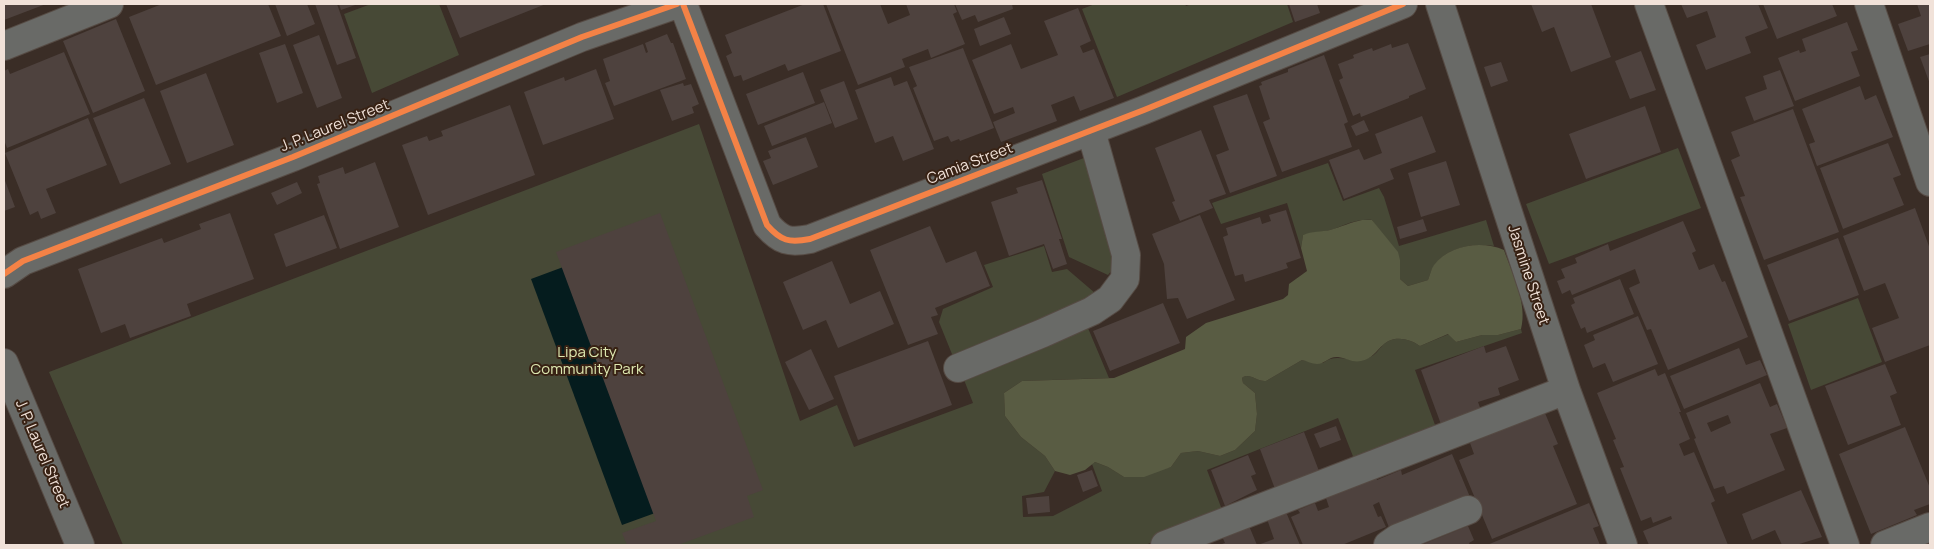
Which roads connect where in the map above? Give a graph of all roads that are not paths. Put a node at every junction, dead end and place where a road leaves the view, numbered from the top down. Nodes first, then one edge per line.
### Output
1 (109, 4) edge
2 (677, 4) edge
3 (683, 4) edge
4 (1403, 4) edge
5 (1440, 4) edge
6 (1649, 4) edge
7 (1869, 4) edge
8 (4, 46) edge
9 (1091, 131) junction
10 (1930, 182) edge
11 (4, 274) edge
12 (4, 363) edge
13 (958, 368) dead end
14 (1566, 390) junction
15 (1468, 510) dead end
16 (1930, 527) edge
17 (80, 545) edge
18 (1165, 545) edge
19 (1388, 545) edge
20 (1623, 545) edge
21 (1845, 545) edge
22 (1885, 545) edge

1 - 8 street
2 - 11 street, J. P. Laurel Street
3 - 9 street, Camia Street
4 - 9 street, Camia Street
5 - 14 street, Jasmine Street
6 - 21 street
7 - 10 street
9 - 13 street
12 - 17 street, J. P. Laurel Street
14 - 18 street
14 - 20 street, Jasmine Street
15 - 19 street
16 - 22 street

